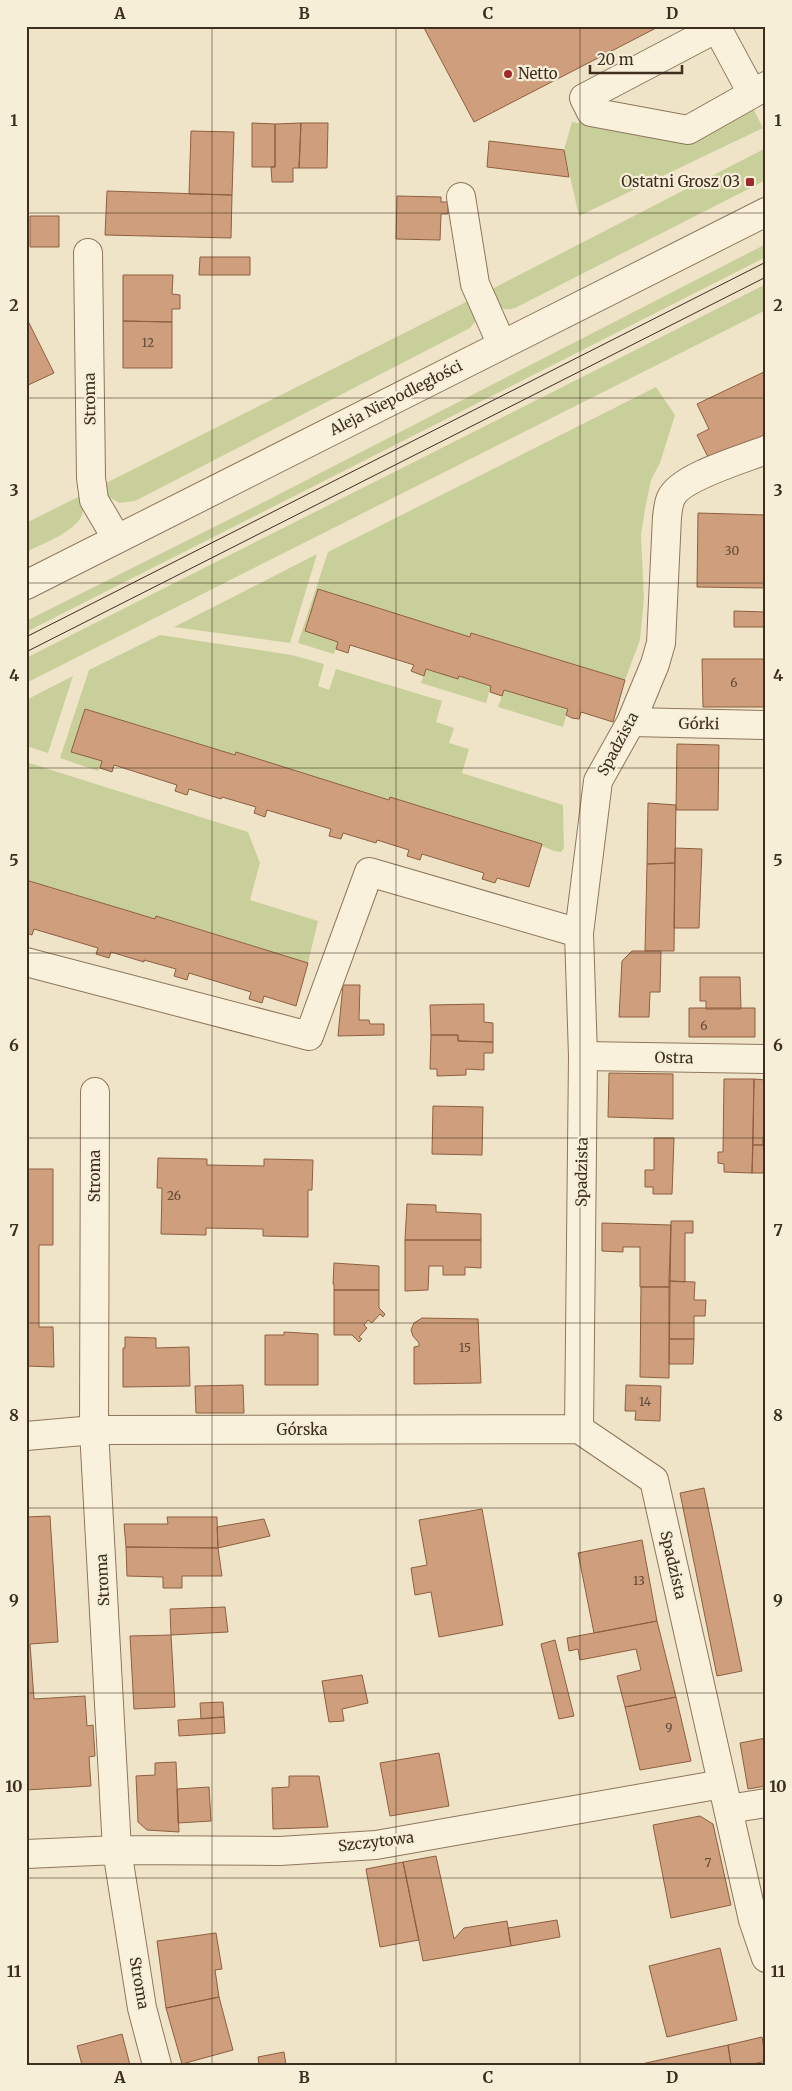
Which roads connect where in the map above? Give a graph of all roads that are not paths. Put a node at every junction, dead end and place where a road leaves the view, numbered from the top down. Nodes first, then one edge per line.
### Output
1 (716, 27) edge
2 (759, 90) edge
3 (461, 198) dead end
4 (766, 212) edge
5 (88, 253) dead end
6 (502, 345) junction
7 (766, 450) edge
8 (117, 539) junction
9 (26, 585) edge
10 (632, 722) junction
11 (766, 725) edge
12 (578, 933) junction
13 (26, 962) edge
14 (583, 1056) junction
15 (766, 1059) edge
16 (95, 1092) dead end
17 (578, 1429) junction
18 (94, 1430) junction
19 (26, 1436) edge
20 (725, 1797) junction
21 (766, 1803) edge
22 (117, 1850) junction
23 (26, 1854) edge
24 (766, 1958) edge
25 (157, 2065) edge

1 - 2 street
1 - 2 street
3 - 6 street
4 - 6 street, Aleja Niepodległości
5 - 8 street, Stroma
6 - 8 street, Aleja Niepodległości
7 - 10 street, Spadzista
8 - 9 street, Aleja Niepodległości
10 - 11 street, Górki
10 - 12 street, Spadzista
12 - 13 street
12 - 14 street, Spadzista
14 - 15 street, Ostra
14 - 17 street, Spadzista
16 - 18 street, Stroma
17 - 18 street, Górska
17 - 20 street, Spadzista
18 - 19 street, Górska
18 - 22 street, Stroma
20 - 21 street, Szczytowa
20 - 22 street, Szczytowa
20 - 24 street, Spadzista
22 - 23 street, Szczytowa
22 - 25 street, Stroma

